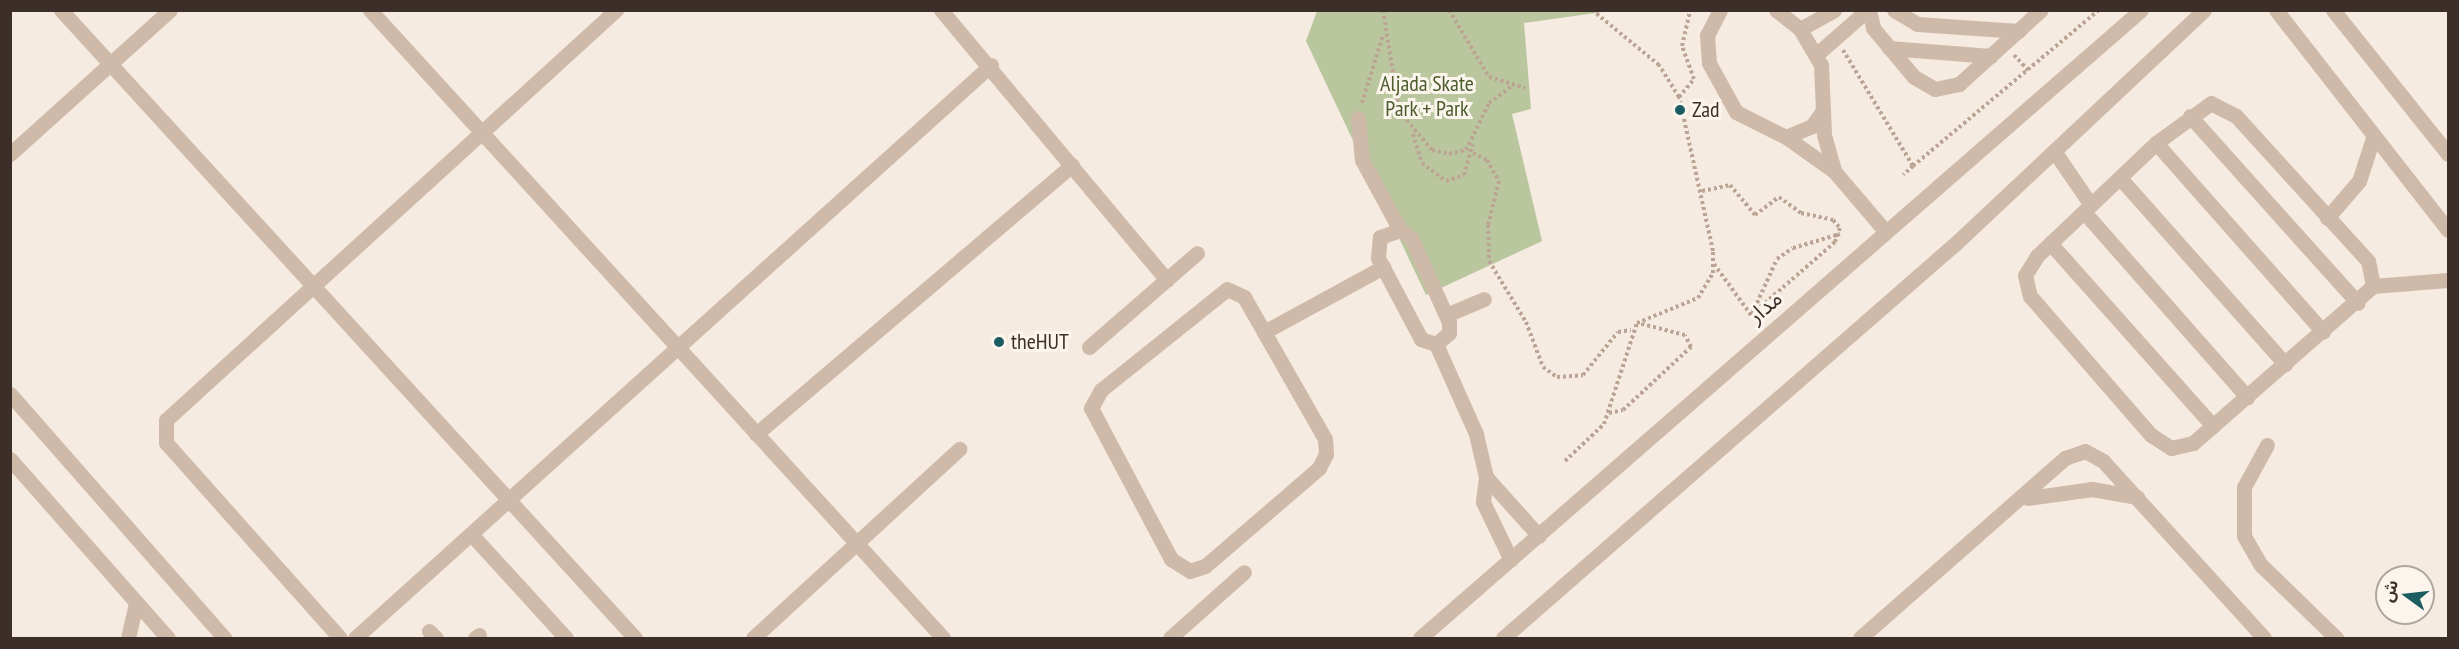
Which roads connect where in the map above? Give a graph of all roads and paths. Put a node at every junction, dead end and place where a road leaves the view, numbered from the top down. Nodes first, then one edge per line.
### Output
1 (61, 10) edge
2 (170, 10) edge
3 (370, 10) edge
4 (616, 10) edge
5 (942, 10) edge
6 (1449, 10) edge
7 (1592, 10) edge
8 (1690, 10) edge
9 (1720, 10) edge
10 (1776, 10) edge
11 (1834, 10) edge
12 (1868, 10) edge
13 (1894, 10) edge
14 (2042, 10) edge
15 (2099, 10) edge
16 (2141, 10) edge
17 (2204, 10) edge
18 (2276, 10) edge
19 (2333, 10) edge
20 (1384, 11) edge
21 (1800, 29) junction
22 (2019, 31) junction
23 (1383, 34) junction
24 (1835, 38) junction
25 (1889, 48) junction
26 (1817, 54) junction
27 (1991, 56) junction
28 (110, 64) junction
29 (991, 65) junction
30 (1512, 87) junction
31 (1524, 88) dead end
32 (1679, 97) junction
33 (1823, 110) junction
34 (2190, 116) junction
35 (1358, 118) joint
36 (481, 132) junction
37 (1413, 133) junction
38 (1786, 137) junction
39 (2373, 138) junction
40 (2156, 143) junction
41 (1473, 144) junction
42 (2054, 151) junction
43 (1473, 153) junction
44 (10, 154) edge
45 (2448, 154) edge
46 (1072, 165) junction
47 (1913, 166) junction
48 (1834, 171) junction
49 (1903, 175) dead end
50 (2120, 178) junction
51 (1702, 191) junction
52 (2087, 209) junction
53 (2327, 218) junction
54 (1400, 230) junction
55 (2448, 230) edge
56 (1885, 231) junction
57 (1841, 233) junction
58 (2050, 243) junction
59 (1197, 253) dead end
60 (1713, 263) junction
61 (1383, 267) junction
62 (1167, 280) junction
63 (2448, 280) edge
64 (312, 286) junction
65 (2373, 286) junction
66 (1484, 299) dead end
67 (2358, 303) junction
68 (1446, 315) junction
69 (1751, 315) junction
70 (1637, 323) junction
71 (1631, 330) junction
72 (1264, 332) junction
73 (2323, 332) junction
74 (1436, 344) junction
75 (677, 347) junction
76 (1089, 347) dead end
77 (2285, 364) junction
78 (10, 394) edge
79 (2247, 397) junction
80 (1609, 413) junction
81 (2214, 426) junction
82 (756, 434) junction
83 (2266, 445) dead end
84 (959, 449) dead end
85 (10, 459) edge
86 (1566, 461) dead end
87 (1486, 477) junction
88 (2137, 497) junction
89 (2025, 498) junction
90 (508, 500) junction
91 (471, 534) junction
92 (1539, 536) junction
93 (856, 543) junction
94 (1511, 560) junction
95 (1244, 572) dead end
96 (136, 602) junction
97 (128, 639) edge
98 (168, 639) edge
99 (224, 639) edge
100 (340, 639) edge
101 (355, 639) edge
102 (566, 639) edge
103 (635, 639) edge
104 (753, 639) edge
105 (943, 639) edge
106 (1170, 639) edge
107 (1420, 639) edge
108 (1503, 639) edge
109 (1860, 639) edge
110 (2265, 639) edge
111 (2336, 639) edge

1 - 28 street
2 - 28 street
3 - 36 street
4 - 36 street
5 - 29 street
6 - 30 path
7 - 32 path
8 - 32 path
9 - 38 street
10 - 21 street
11 - 21 street
12 - 24 street
12 - 25 street
13 - 22 street
14 - 22 street
15 - 47 path
16 - 56 street, مدار
17 - 42 street
18 - 39 street
19 - 45 street
20 - 23 path
21 - 26 street
22 - 27 street
23 - 35 path
23 - 37 path
24 - 26 street
24 - 47 path
25 - 27 street
25 - 27 street
26 - 33 street
28 - 44 street
28 - 64 street
29 - 46 street
29 - 75 street
30 - 31 path
30 - 41 path
32 - 51 path
33 - 38 street
33 - 48 street
34 - 40 street
34 - 53 street
34 - 67 street
35 - 54 street
36 - 64 street
36 - 75 street
37 - 41 path
37 - 43 path
38 - 48 street
39 - 53 street
39 - 55 street
40 - 50 street
40 - 73 street
41 - 43 path
42 - 52 street
42 - 108 street
43 - 71 path
46 - 62 street
46 - 82 street
47 - 49 path
48 - 56 street
50 - 52 street
50 - 77 street
51 - 57 path
51 - 60 path
52 - 58 street
52 - 79 street
53 - 65 street
54 - 61 street
54 - 68 street
56 - 92 street, مدار
57 - 69 path
57 - 69 path
58 - 81 street
58 - 81 street
59 - 62 street
60 - 69 path
60 - 70 path
61 - 72 street
61 - 74 street
62 - 76 street
63 - 65 street
64 - 90 street
64 - 100 street
65 - 67 street
66 - 68 street
67 - 73 street
68 - 74 street
70 - 71 path
70 - 80 path
71 - 80 path
72 - 72 street
73 - 77 street
74 - 87 street
75 - 82 street
75 - 90 street
77 - 79 street
78 - 99 street
79 - 81 street
80 - 86 path
82 - 93 street
83 - 111 street
84 - 93 street
85 - 96 street
87 - 92 street
87 - 94 street
88 - 89 street
88 - 89 street
88 - 110 street
89 - 109 street
90 - 91 street
90 - 103 street
91 - 101 street
91 - 102 street
92 - 94 street, مدار
93 - 104 street
93 - 105 street
94 - 107 street, مدار
95 - 106 street
96 - 97 street
96 - 98 street

